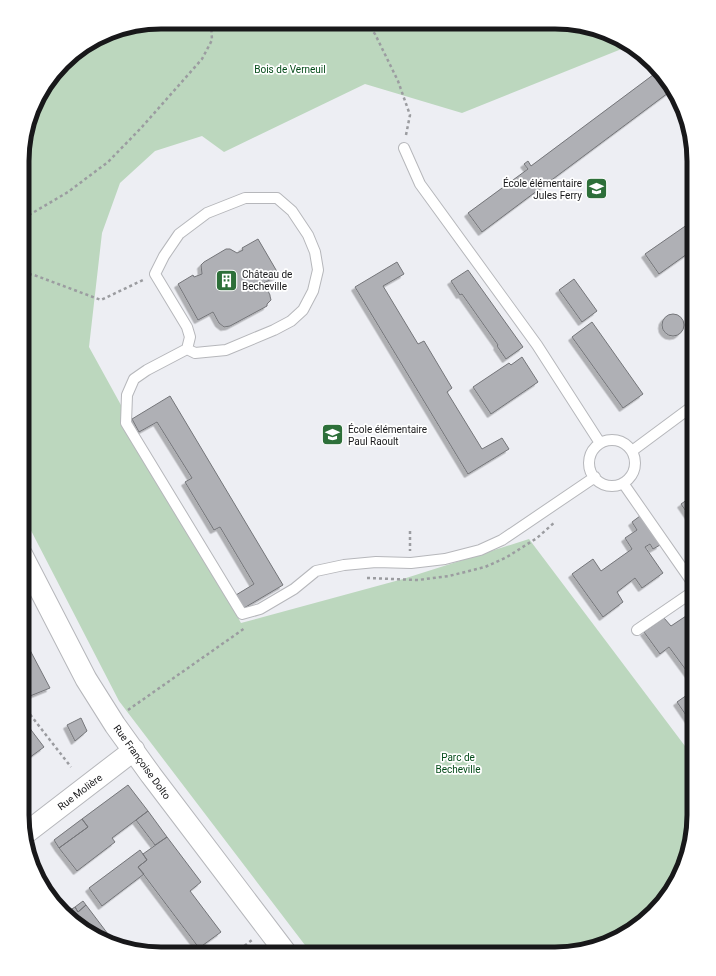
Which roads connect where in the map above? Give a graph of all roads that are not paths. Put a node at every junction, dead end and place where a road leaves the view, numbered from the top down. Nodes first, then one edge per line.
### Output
1 (404, 148) road end
2 (187, 348) junction
3 (687, 410) edge
4 (600, 443) junction
5 (632, 451) junction
6 (595, 477) junction
7 (623, 483) junction
8 (29, 569) edge
9 (687, 575) edge
10 (687, 596) edge
11 (637, 630) dead end
12 (134, 750) junction
13 (30, 830) edge
14 (282, 947) edge

1 - 4 lane
2 - 2 lane
2 - 6 lane
3 - 5 lane
4 - 5 lane
4 - 6 lane
5 - 7 lane
6 - 7 lane
7 - 9 lane
8 - 12 street, Rue Françoise Dolto
10 - 11 lane
12 - 13 street, Rue Molière
12 - 14 street, Rue Françoise Dolto

